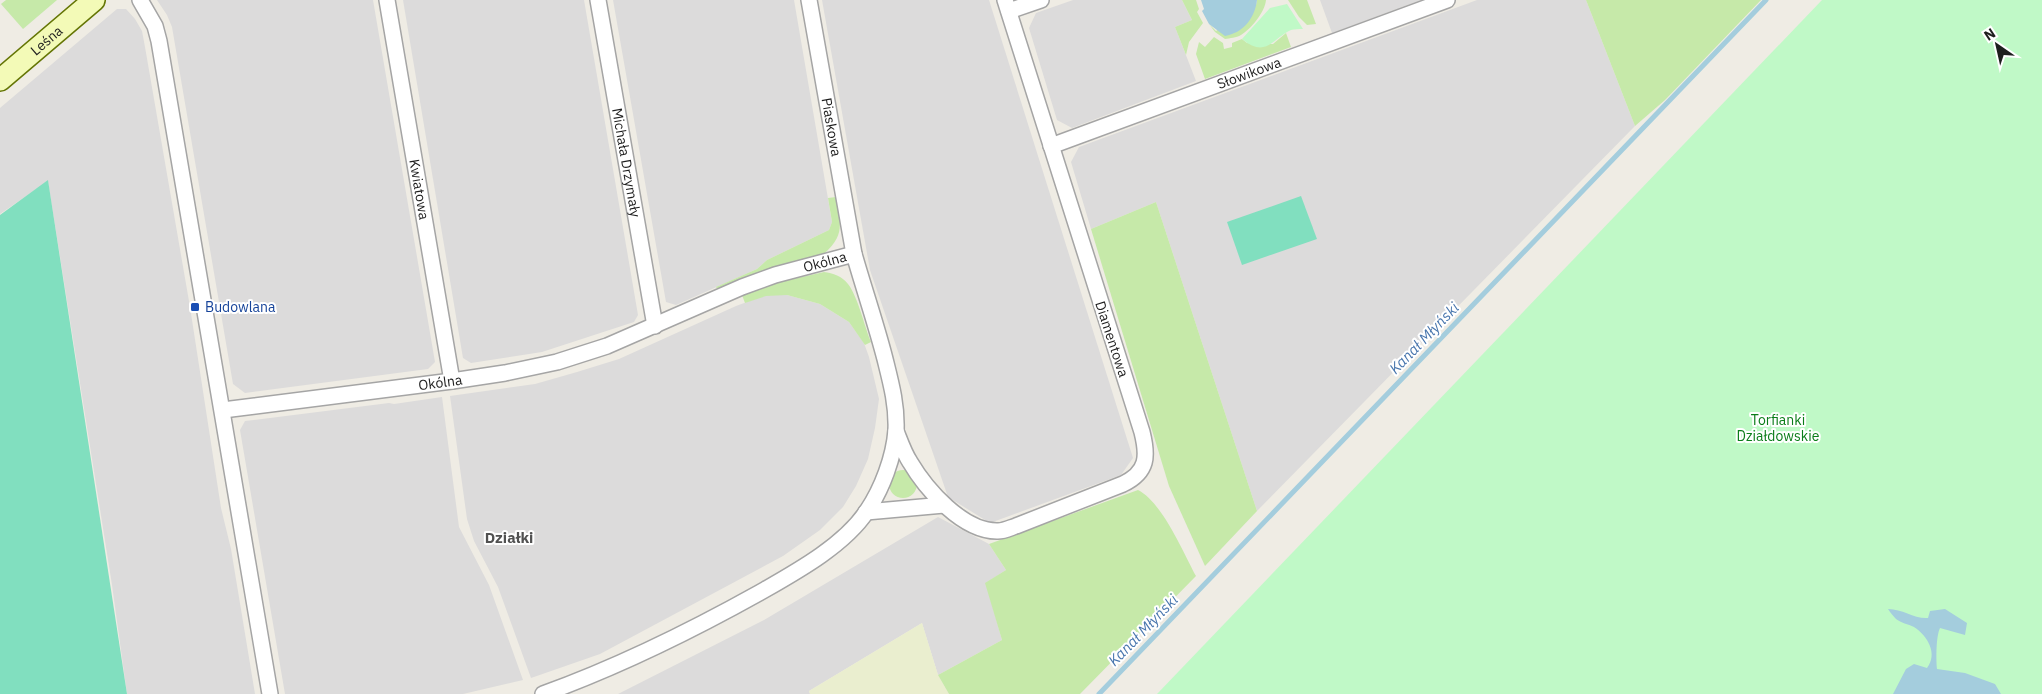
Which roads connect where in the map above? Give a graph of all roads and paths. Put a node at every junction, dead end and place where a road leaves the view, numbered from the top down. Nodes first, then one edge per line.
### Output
1 (94, 0) edge
2 (140, 0) edge
3 (387, 0) edge
4 (598, 0) edge
5 (809, 0) edge
6 (1041, 0) edge
7 (1447, 0) edge
8 (1007, 6) edge
9 (0, 80) edge
10 (1051, 146) junction
11 (854, 254) junction
12 (655, 326) junction
13 (452, 381) junction
14 (223, 410) junction
15 (896, 431) junction
16 (910, 462) junction
17 (886, 468) junction
18 (925, 482) junction
19 (881, 484) junction
20 (944, 505) junction
21 (914, 508) junction
22 (892, 510) junction
23 (866, 512) junction
24 (562, 691) edge
25 (270, 694) edge
26 (543, 694) edge

1 - 9 street, Leśna
2 - 14 street
3 - 13 street, Kwiatowa
4 - 12 street, Michała Drzymały
5 - 11 street, Piaskowa
6 - 8 street
7 - 10 street, Słowikowa
8 - 10 street, Diamentowa
10 - 20 street, Diamentowa
11 - 12 street, Okólna
11 - 15 street, Okólna
12 - 13 street, Okólna
13 - 14 street, Okólna
14 - 25 street
15 - 16 street, Diamentowa
15 - 17 street, Okólna
16 - 17 street
16 - 18 street, Diamentowa
17 - 19 street, Okólna
18 - 20 street, Diamentowa
18 - 21 street
19 - 22 street
19 - 23 street, Okólna
20 - 21 street
21 - 22 street
22 - 23 street
23 - 24 street, Okólna
24 - 26 street, Okólna

